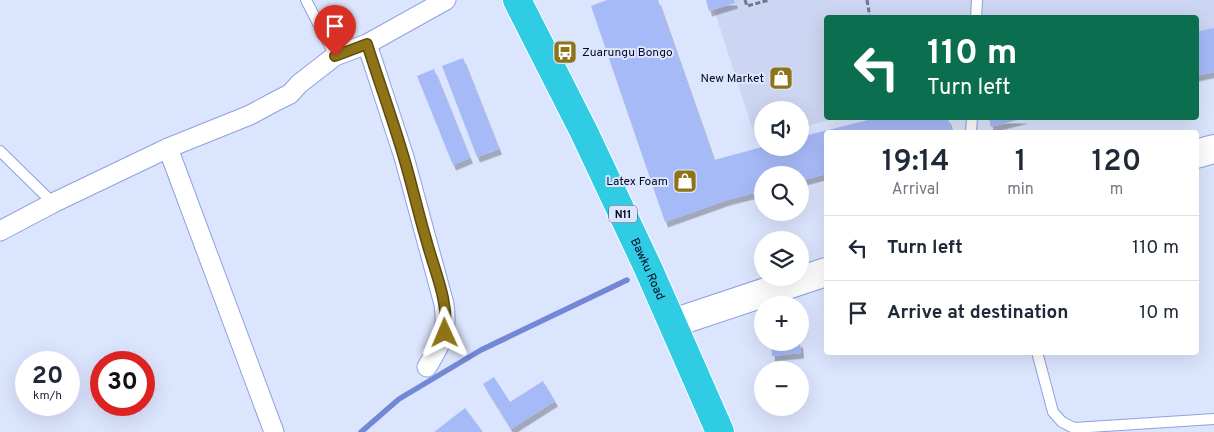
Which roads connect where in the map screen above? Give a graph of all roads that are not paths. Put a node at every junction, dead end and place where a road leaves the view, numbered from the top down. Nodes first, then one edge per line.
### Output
1 (306, 0) edge
2 (446, 0) edge
3 (517, 0) edge
4 (977, 0) edge
5 (976, 15) edge
6 (367, 44) junction
7 (335, 56) junction
8 (168, 148) junction
9 (1214, 149) edge
10 (0, 151) edge
11 (1199, 153) edge
12 (53, 203) junction
13 (0, 231) edge
14 (824, 273) edge
15 (672, 323) junction
16 (1038, 355) edge
17 (427, 367) dead end
18 (1214, 419) edge
19 (274, 432) edge
20 (720, 432) edge

1 - 7 lane
2 - 6 street
3 - 15 highway, Bawku Road / N11
4 - 5 lane
6 - 7 street
6 - 17 street
7 - 8 street
8 - 12 street
8 - 19 street
9 - 11 main road
10 - 12 lane
12 - 13 street
14 - 15 main road
15 - 20 highway, Bawku Road / N11
16 - 18 lane

